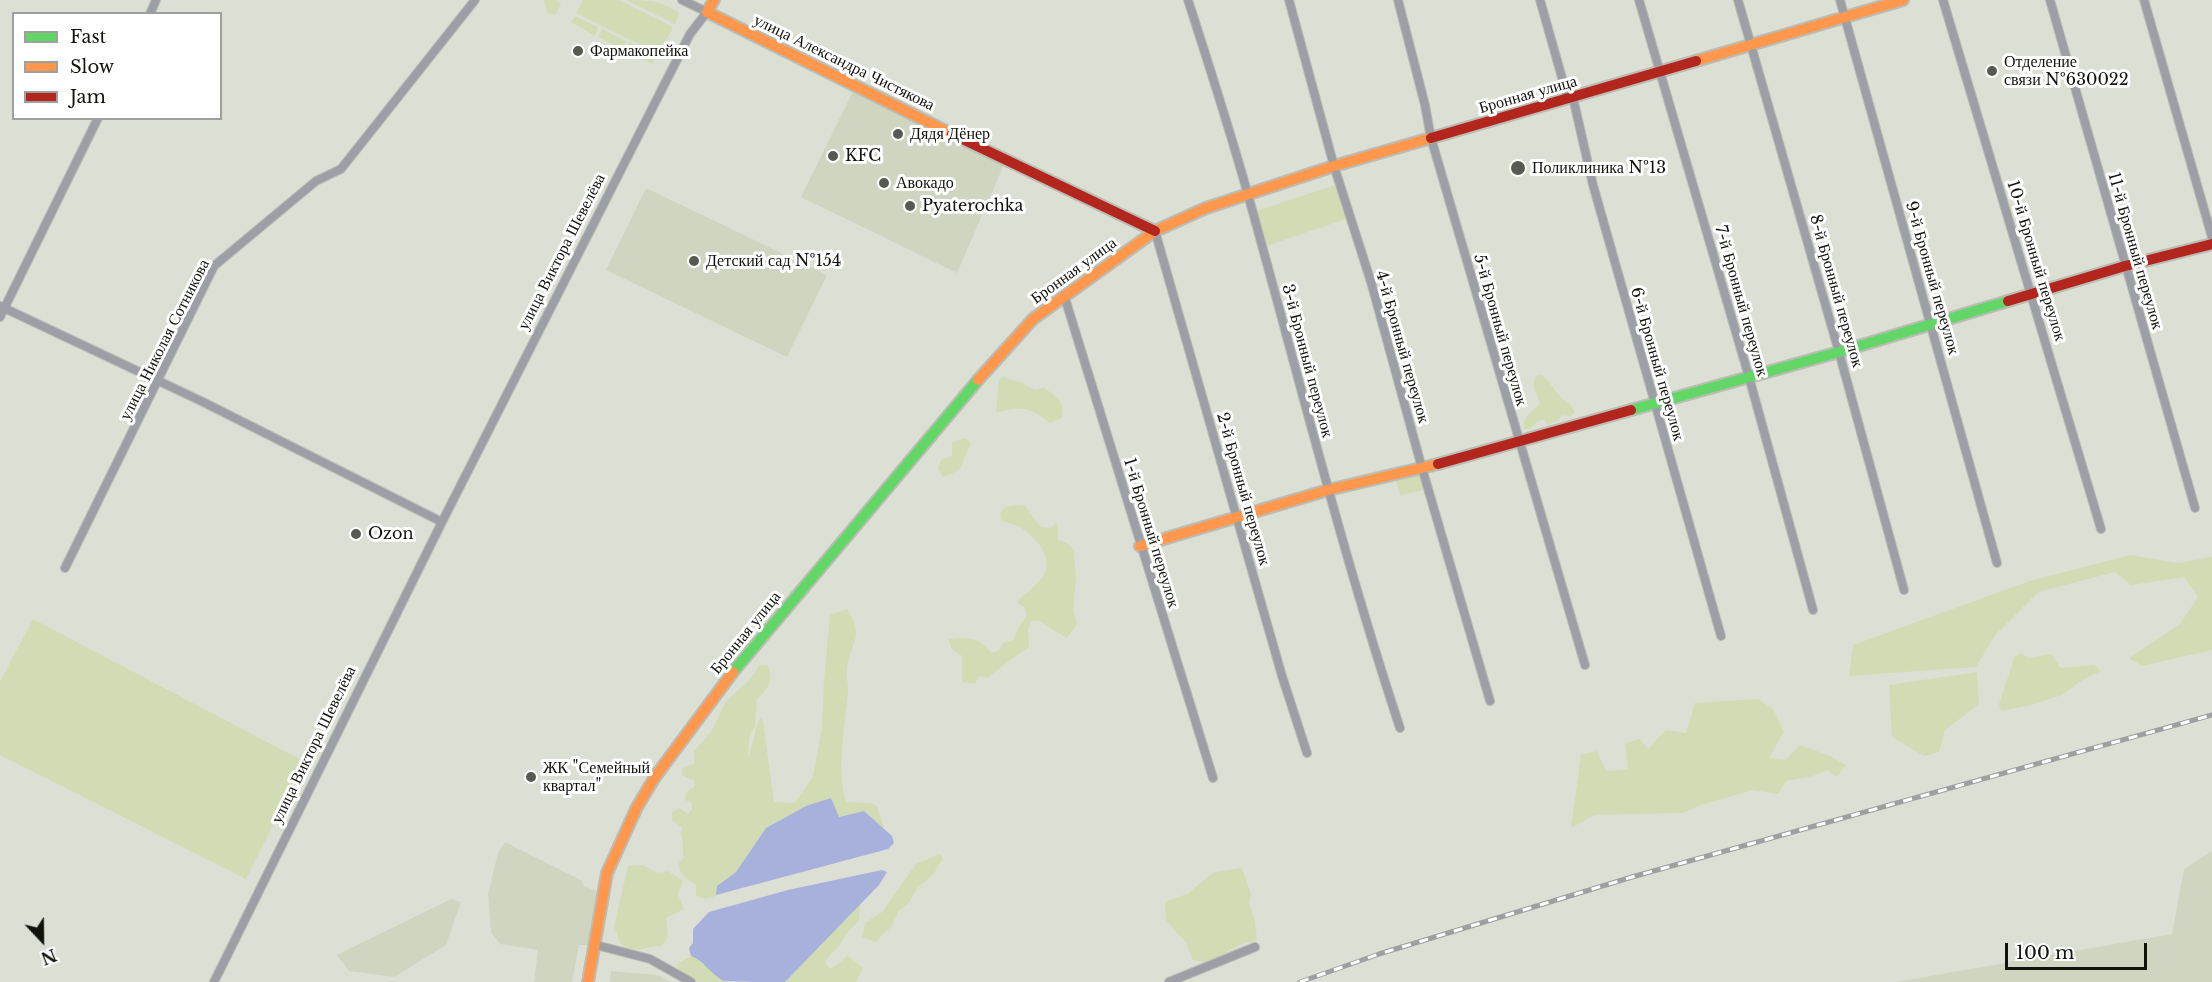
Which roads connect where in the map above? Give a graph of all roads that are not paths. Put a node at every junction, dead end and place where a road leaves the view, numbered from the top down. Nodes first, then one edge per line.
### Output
1 (475, 0) edge
2 (682, 0) edge
3 (714, 0) edge
4 (1188, 0) edge
5 (1289, 0) edge
6 (1398, 0) edge
7 (1540, 0) edge
8 (1639, 0) edge
9 (1738, 0) edge
10 (1840, 0) edge
11 (1903, 0) edge
12 (1943, 0) edge
13 (2050, 0) edge
14 (2144, 0) edge
15 (707, 12) junction
16 (1845, 17) junction
17 (1751, 45) junction
18 (1659, 72) junction
19 (1571, 99) junction
20 (97, 120) edge
21 (1431, 138) junction
22 (1334, 166) junction
23 (1248, 193) junction
24 (1155, 231) junction
25 (2212, 237) edge
26 (2212, 244) edge
27 (2125, 266) junction
28 (2032, 294) junction
29 (1064, 295) junction
30 (2, 307) edge
31 (0, 317) edge
32 (1931, 324) junction
33 (1839, 352) junction
34 (1749, 377) junction
35 (157, 382) junction
36 (1653, 402) junction
37 (1518, 440) junction
38 (1422, 468) junction
39 (1328, 490) junction
40 (2195, 508) dead end
41 (1238, 518) junction
42 (442, 522) junction
43 (2101, 529) dead end
44 (1140, 546) junction
45 (1998, 563) dead end
46 (65, 568) dead end
47 (1904, 590) dead end
48 (1813, 610) dead end
49 (1721, 636) dead end
50 (1585, 665) dead end
51 (1490, 701) dead end
52 (1400, 728) dead end
53 (1307, 753) dead end
54 (1213, 778) dead end
55 (596, 945) junction
56 (1255, 947) dead end
57 (214, 982) edge
58 (588, 982) edge
59 (690, 982) edge
60 (1168, 982) edge

1 - 35 street, улица Николая Сотникова
2 - 15 street, улица Александра Чистякова
3 - 15 street, улица Виктора Шевелёва
4 - 23 street, 3-й Бронный переулок
5 - 22 street, 4-й Бронный переулок
6 - 21 street, 5-й Бронный переулок
7 - 19 street, 6-й Бронный переулок
8 - 18 street, 7-й Бронный переулок
9 - 17 street, 8-й Бронный переулок
10 - 16 street, 9-й Бронный переулок
11 - 16 street, Бронная улица
12 - 28 street, 10-й Бронный переулок
13 - 27 street, 11-й Бронный переулок
14 - 25 street
15 - 24 street, улица Александра Чистякова
15 - 42 street, улица Виктора Шевелёва
16 - 17 street, Бронная улица
16 - 32 street, 9-й Бронный переулок
17 - 18 street, Бронная улица
17 - 33 street, 8-й Бронный переулок
18 - 19 street, Бронная улица
18 - 34 street, 7-й Бронный переулок
19 - 21 street, Бронная улица
19 - 36 street, 6-й Бронный переулок
20 - 30 street
21 - 22 street, Бронная улица
21 - 37 street, 5-й Бронный переулок
22 - 23 street, Бронная улица
22 - 38 street, 4-й Бронный переулок
23 - 24 street, Бронная улица
23 - 39 street, 3-й Бронный переулок
24 - 29 street, Бронная улица
24 - 41 street, 2-й Бронный переулок
26 - 27 street
27 - 28 street
27 - 40 street, 11-й Бронный переулок
28 - 32 street
28 - 43 street, 10-й Бронный переулок
29 - 44 street, 1-й Бронный переулок
29 - 55 street, Бронная улица
30 - 31 street
30 - 35 street
32 - 33 street
32 - 45 street, 9-й Бронный переулок
33 - 34 street
33 - 47 street, 8-й Бронный переулок
34 - 36 street
34 - 48 street, 7-й Бронный переулок
35 - 42 street
35 - 46 street, улица Николая Сотникова
36 - 37 street
36 - 49 street, 6-й Бронный переулок
37 - 38 street
37 - 50 street, 5-й Бронный переулок
38 - 39 street
38 - 51 street, 4-й Бронный переулок
39 - 41 street
39 - 52 street, 3-й Бронный переулок
41 - 44 street
41 - 53 street, 2-й Бронный переулок
42 - 57 street, улица Виктора Шевелёва
44 - 54 street, 1-й Бронный переулок
55 - 58 street, Бронная улица
55 - 59 street
56 - 60 street

